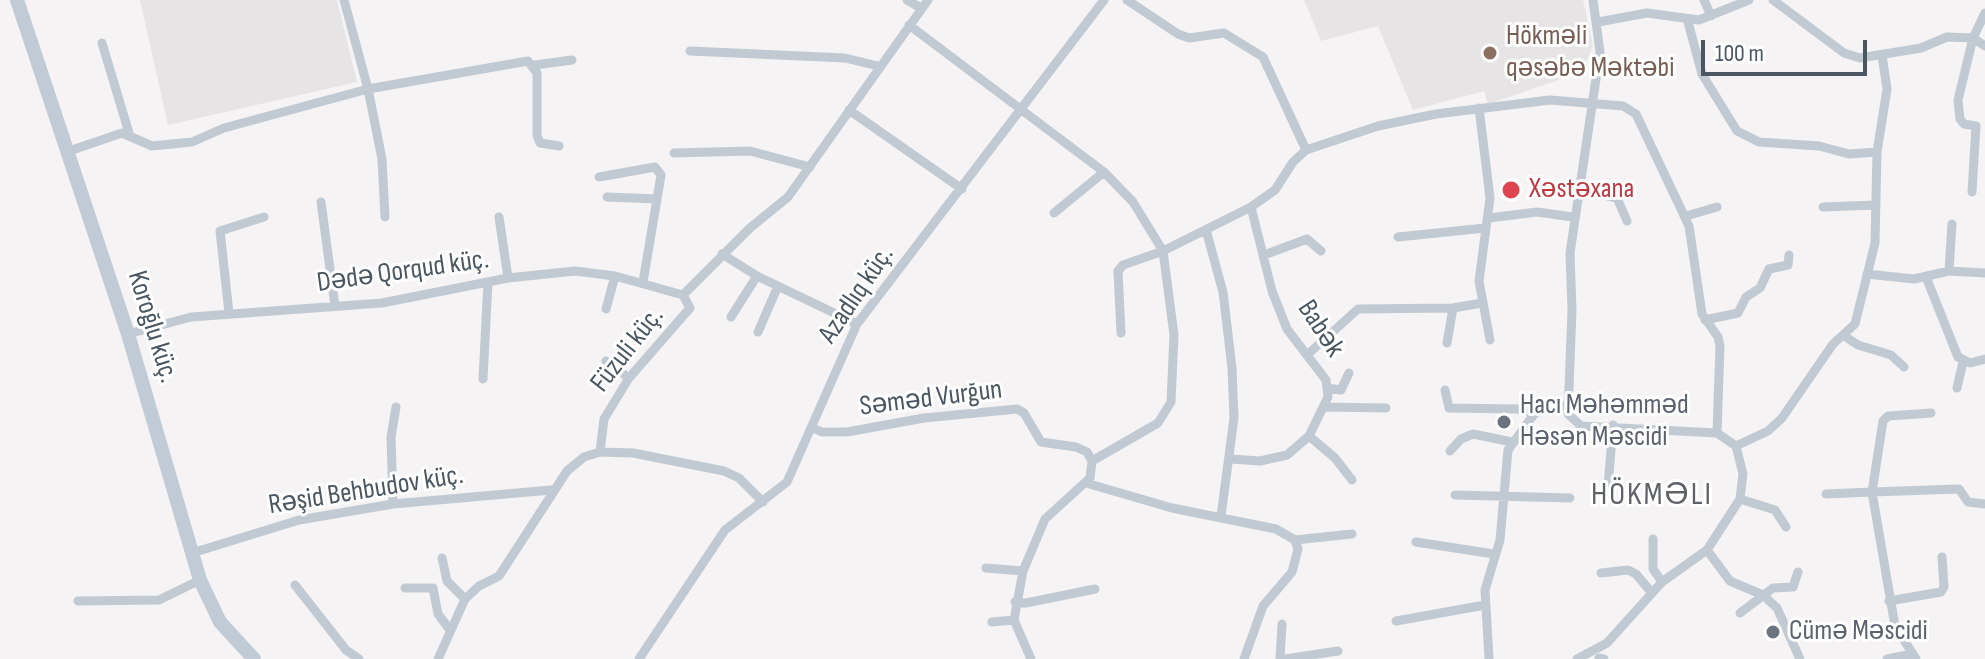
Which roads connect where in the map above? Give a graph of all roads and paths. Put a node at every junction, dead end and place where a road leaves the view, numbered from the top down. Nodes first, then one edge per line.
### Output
1 (17, 0) edge
2 (344, 0) edge
3 (907, 0) edge
4 (1104, 0) edge
5 (1127, 0) edge
6 (1593, 0) edge
7 (1704, 0) edge
8 (1749, 0) edge
9 (1773, 0) edge
10 (924, 4) edge
11 (1985, 13) edge
12 (1711, 16) junction
13 (1598, 22) junction
14 (1688, 22) junction
15 (909, 25) junction
16 (1973, 38) junction
17 (102, 43) dead end
18 (1985, 46) edge
19 (690, 51) dead end
20 (1882, 55) junction
21 (572, 60) dead end
22 (535, 65) junction
23 (878, 66) junction
24 (368, 89) junction
25 (1594, 102) junction
26 (1024, 108) junction
27 (1479, 108) junction
28 (849, 110) junction
29 (129, 133) junction
30 (559, 146) dead end
31 (1306, 150) junction
32 (69, 151) junction
33 (1877, 152) junction
34 (674, 153) dead end
35 (810, 167) junction
36 (1104, 172) junction
37 (599, 177) dead end
38 (962, 189) junction
39 (1578, 189) junction
40 (1972, 192) dead end
41 (607, 197) dead end
42 (657, 199) junction
43 (321, 202) dead end
44 (1876, 205) junction
45 (1251, 207) junction
46 (1717, 207) dead end
47 (1823, 207) dead end
48 (1054, 213) dead end
49 (1686, 216) junction
50 (264, 217) dead end
51 (385, 217) dead end
52 (499, 217) dead end
53 (1573, 217) junction
54 (1489, 218) junction
55 (1627, 221) dead end
56 (1952, 224) dead end
57 (1485, 228) junction
58 (1206, 230) junction
59 (1398, 237) dead end
60 (1163, 251) junction
61 (1321, 251) dead end
62 (722, 254) junction
63 (1264, 255) junction
64 (1789, 255) dead end
65 (1949, 271) junction
66 (1985, 273) edge
67 (1867, 274) junction
68 (615, 276) junction
69 (757, 276) junction
70 (1926, 277) junction
71 (508, 278) junction
72 (488, 282) junction
73 (643, 282) junction
74 (778, 286) junction
75 (683, 295) junction
76 (1482, 303) junction
77 (335, 306) junction
78 (1453, 308) junction
79 (606, 309) dead end
80 (229, 313) junction
81 (731, 317) dead end
82 (1705, 320) junction
83 (857, 324) junction
84 (758, 332) dead end
85 (1121, 333) dead end
86 (128, 334) junction
87 (1843, 335) junction
88 (1490, 340) dead end
89 (1447, 343) dead end
90 (1307, 355) junction
91 (1985, 359) edge
92 (606, 361) dead end
93 (1963, 362) junction
94 (1904, 367) dead end
95 (1349, 373) dead end
96 (629, 378) junction
97 (483, 379) dead end
98 (1327, 388) junction
99 (1957, 388) dead end
100 (1445, 390) dead end
101 (1567, 404) junction
102 (396, 407) dead end
103 (1324, 407) junction
104 (1386, 408) dead end
105 (1535, 413) junction
106 (1931, 413) dead end
107 (1613, 425) junction
108 (813, 428) junction
109 (1717, 433) junction
110 (1309, 436) junction
111 (1512, 442) junction
112 (1736, 446) junction
113 (1450, 451) dead end
114 (600, 452) junction
115 (1231, 459) junction
116 (1092, 461) junction
117 (1352, 480) dead end
118 (1086, 483) junction
119 (1608, 487) dead end
120 (551, 490) junction
121 (1872, 492) junction
122 (1826, 494) dead end
123 (1455, 495) dead end
124 (1503, 495) junction
125 (1570, 498) dead end
126 (1740, 499) junction
127 (763, 502) junction
128 (393, 504) junction
129 (1985, 504) edge
130 (1221, 516) junction
131 (1786, 527) dead end
132 (1352, 534) dead end
133 (1653, 539) dead end
134 (1295, 540) junction
135 (1416, 542) dead end
136 (1707, 550) junction
137 (192, 553) junction
138 (1494, 554) junction
139 (1942, 557) dead end
140 (442, 558) dead end
141 (986, 568) dead end
142 (1023, 571) junction
143 (1798, 572) dead end
144 (1601, 573) dead end
145 (200, 580) junction
146 (1662, 582) junction
147 (295, 585) dead end
148 (405, 588) dead end
149 (1095, 589) dead end
150 (1652, 593) junction
151 (1763, 595) junction
152 (465, 599) junction
153 (78, 601) dead end
154 (1889, 601) junction
155 (1015, 602) junction
156 (1485, 605) junction
157 (1740, 613) dead end
158 (1014, 620) junction
159 (1396, 621) dead end
160 (992, 622) dead end
161 (1282, 624) dead end
162 (450, 630) junction
163 (1338, 651) dead end
164 (1599, 656) edge
165 (1914, 656) edge
166 (254, 659) edge
167 (359, 659) edge
168 (438, 659) edge
169 (639, 659) edge
170 (1031, 659) edge
171 (1244, 659) edge
172 (1283, 659) edge
173 (1489, 659) edge
174 (1577, 659) edge
175 (1800, 659) edge
176 (1887, 659) edge

1 - 32 street, Koroğlu küç.
2 - 24 street
3 - 10 street
4 - 26 street, Azadlıq küç.
5 - 31 street
6 - 13 street
7 - 12 street
8 - 12 street
9 - 20 street
10 - 15 street, Füzuli küç.
11 - 16 street
12 - 14 street
13 - 14 street
13 - 25 street
14 - 33 street
15 - 23 street, Füzuli küç.
15 - 26 street
16 - 18 street
16 - 20 street
16 - 40 street
17 - 29 street
19 - 23 street
20 - 33 street
21 - 22 street
22 - 24 street
22 - 30 street
23 - 28 street, Füzuli küç.
24 - 29 street
24 - 51 street
25 - 27 street
25 - 39 street
25 - 49 street
26 - 36 street
26 - 38 street, Azadlıq küç.
27 - 31 street
27 - 54 street
28 - 35 street, Füzuli küç.
28 - 38 street
29 - 32 street
31 - 45 street
32 - 86 street, Koroğlu küç.
33 - 44 street
34 - 35 street
35 - 62 street, Füzuli küç.
36 - 48 street
36 - 60 street
37 - 42 street
38 - 83 street, Azadlıq küç.
39 - 53 street
39 - 55 street
41 - 42 street
42 - 73 street
43 - 77 street
44 - 47 street
44 - 67 street
45 - 58 street
45 - 63 street, Babək
46 - 49 street
49 - 82 street
50 - 80 street
52 - 71 street
53 - 54 street
53 - 101 street
54 - 57 street
56 - 65 street
57 - 59 street
57 - 76 street
58 - 60 street
58 - 115 street
60 - 85 street
60 - 116 street
61 - 63 street
62 - 69 street
62 - 75 street, Füzuli küç.
63 - 90 street, Babək
64 - 82 street
65 - 66 street
65 - 70 street
67 - 70 street
67 - 87 street
68 - 71 street, Dədə Qorqud küç.
68 - 73 street, Dədə Qorqud küç.
68 - 79 street
69 - 74 street
69 - 81 street
70 - 93 street
71 - 72 street, Dədə Qorqud küç.
72 - 77 street, Dədə Qorqud küç.
72 - 97 street
73 - 75 street, Dədə Qorqud küç.
74 - 83 street
74 - 84 street
75 - 96 street, Füzuli küç.
76 - 78 street
76 - 88 street
77 - 80 street, Dədə Qorqud küç.
78 - 89 street
78 - 90 street
80 - 86 street, Dədə Qorqud küç.
82 - 109 street
83 - 108 street, Azadlıq küç.
86 - 137 street, Koroğlu küç.
87 - 94 street
87 - 112 street
90 - 98 street, Babək
91 - 93 street
92 - 96 street
93 - 99 street
95 - 98 street
96 - 114 street, Füzuli küç.
98 - 103 street, Babək
100 - 105 street
101 - 105 street
101 - 107 street
102 - 128 street
103 - 104 street
103 - 110 street, Babək
105 - 111 street
106 - 121 street
107 - 109 street
107 - 119 street
108 - 116 street, Səməd Vurğun
108 - 127 street, Azadlıq küç.
109 - 112 street
110 - 115 street, Babək
110 - 117 street
111 - 113 street
111 - 124 street
112 - 126 street
114 - 120 street
114 - 127 street
115 - 130 street
116 - 118 street
118 - 130 street
118 - 142 street
120 - 128 street, Rəşid Behbudov küç.
120 - 152 street
121 - 122 street
121 - 129 street
121 - 154 street
123 - 124 street
124 - 125 street
124 - 138 street
126 - 131 street
126 - 136 street
127 - 169 street, Azadlıq küç.
128 - 137 street, Rəşid Behbudov küç.
130 - 134 street
132 - 134 street
133 - 146 street
134 - 171 street
135 - 138 street
136 - 146 street
136 - 151 street
137 - 145 street, Koroğlu küç.
138 - 156 street
139 - 154 street
140 - 152 street
141 - 142 street
142 - 155 street
143 - 151 street
144 - 150 street
145 - 153 street
145 - 166 street, Koroğlu küç.
146 - 150 street
147 - 167 street
148 - 162 street
149 - 155 street
150 - 164 street
151 - 157 street
151 - 175 street
152 - 162 street
154 - 165 street
155 - 158 street
156 - 159 street
156 - 173 street
158 - 160 street
158 - 170 street
161 - 172 street
162 - 168 street
163 - 172 street
164 - 174 street
165 - 176 street

